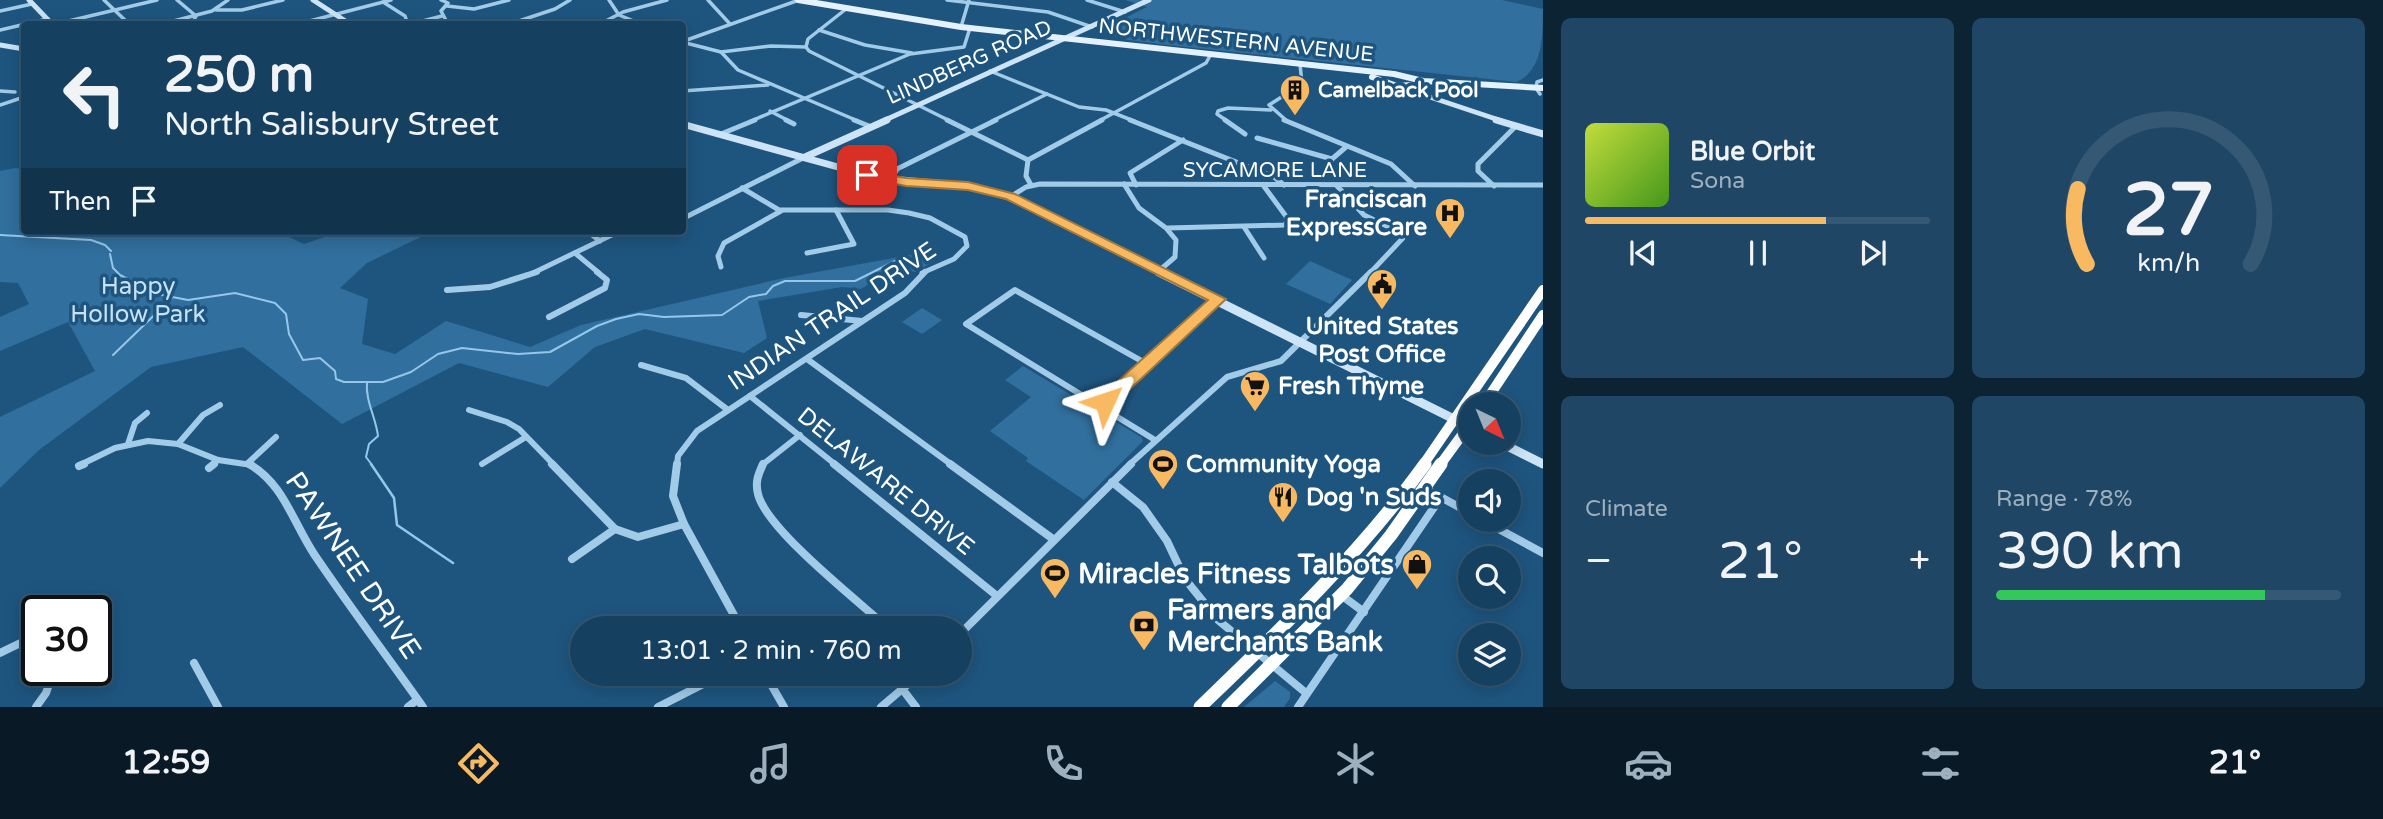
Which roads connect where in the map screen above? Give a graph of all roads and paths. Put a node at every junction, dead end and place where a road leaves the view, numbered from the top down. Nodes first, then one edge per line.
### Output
1 (104, 0) edge
2 (157, 0) edge
3 (177, 0) edge
4 (228, 0) edge
5 (283, 0) edge
6 (313, 0) edge
7 (391, 0) edge
8 (441, 0) edge
9 (509, 0) edge
10 (570, 0) edge
11 (609, 0) edge
12 (667, 0) edge
13 (708, 0) edge
14 (798, 0) edge
15 (947, 0) edge
16 (1087, 0) edge
17 (1149, 0) edge
18 (969, 1) edge
19 (31, 2) edge
20 (383, 2) junction
21 (448, 3) edge
22 (846, 9) junction
23 (115, 10) junction
24 (216, 10) junction
25 (0, 11) edge
26 (1125, 12) junction
27 (336, 15) junction
28 (619, 15) junction
29 (196, 16) junction
30 (442, 16) junction
31 (47, 19) junction
32 (38, 21) edge
33 (50, 21) edge
34 (67, 21) edge
35 (126, 21) edge
36 (175, 21) edge
37 (194, 21) edge
38 (311, 21) edge
39 (345, 21) edge
40 (408, 21) edge
41 (422, 21) edge
42 (445, 21) edge
43 (519, 21) edge
44 (606, 21) edge
45 (634, 21) edge
46 (730, 24) junction
47 (21, 25) edge
48 (961, 27) junction
49 (1092, 27) junction
50 (971, 28) junction
51 (0, 30) edge
52 (819, 30) junction
53 (1079, 33) junction
54 (1042, 36) junction
55 (1065, 38) junction
56 (686, 40) edge
57 (1083, 41) junction
58 (1104, 41) junction
59 (686, 43) edge
60 (1048, 45) junction
61 (0, 47) edge
62 (806, 47) junction
63 (21, 49) edge
64 (721, 52) junction
65 (914, 53) junction
66 (1211, 55) junction
67 (1299, 67) junction
68 (990, 71) junction
69 (856, 77) junction
70 (1383, 77) junction
71 (1403, 77) junction
72 (1543, 80) edge
73 (768, 85) junction
74 (1411, 85) junction
75 (1397, 86) junction
76 (0, 91) edge
77 (686, 91) edge
78 (1541, 91) edge
79 (15, 92) dead end
80 (1047, 94) junction
81 (806, 97) junction
82 (21, 98) edge
83 (1444, 103) junction
84 (0, 105) edge
85 (913, 106) junction
86 (1271, 110) junction
87 (770, 111) junction
88 (1114, 113) junction
89 (794, 124) dead end
90 (686, 125) edge
91 (869, 126) junction
92 (1516, 126) junction
93 (970, 133) junction
94 (721, 134) junction
95 (1245, 134) dead end
96 (1543, 134) edge
97 (1257, 138) dead end
98 (1183, 140) junction
99 (1346, 147) junction
100 (804, 157) junction
101 (1332, 159) junction
102 (1028, 160) junction
103 (1325, 170) dead end
104 (891, 180) junction
105 (1124, 184) junction
106 (1136, 184) junction
107 (1031, 185) junction
108 (1263, 185) junction
109 (1284, 185) junction
110 (1337, 186) junction
111 (1415, 186) junction
112 (1494, 186) junction
113 (1543, 186) edge
114 (742, 188) junction
115 (1010, 197) junction
116 (836, 210) junction
117 (781, 211) junction
118 (686, 217) edge
119 (1244, 227) junction
120 (1168, 228) junction
121 (592, 235) edge
122 (612, 235) edge
123 (600, 241) junction
124 (575, 253) junction
125 (807, 253) dead end
126 (1264, 257) dead end
127 (721, 267) dead end
128 (1160, 270) junction
129 (447, 290) dead end
130 (1543, 290) edge
131 (1218, 299) junction
132 (802, 315) dead end
133 (1543, 315) edge
134 (549, 317) dead end
135 (862, 321) junction
136 (1302, 340) junction
137 (807, 359) junction
138 (1147, 364) junction
139 (640, 365) dead end
140 (1492, 392) edge
141 (750, 396) junction
142 (220, 405) dead end
143 (1101, 406) junction
144 (469, 410) dead end
145 (727, 410) junction
146 (147, 413) dead end
147 (1456, 417) junction
148 (800, 435) junction
149 (275, 437) dead end
150 (526, 437) junction
151 (1155, 440) junction
152 (1458, 442) edge
153 (128, 444) junction
154 (178, 444) junction
155 (1521, 448) edge
156 (1521, 453) edge
157 (1543, 459) edge
158 (218, 460) junction
159 (248, 463) junction
160 (482, 464) dead end
161 (1543, 464) edge
162 (79, 466) dead end
163 (209, 468) dead end
164 (1112, 482) junction
165 (1426, 489) junction
166 (1441, 497) junction
167 (1458, 506) edge
168 (684, 524) junction
169 (615, 528) junction
170 (1504, 532) edge
171 (1054, 540) junction
172 (1543, 553) edge
173 (572, 559) dead end
174 (997, 596) junction
175 (1341, 596) junction
176 (1364, 612) junction
177 (734, 616) edge
178 (875, 616) edge
179 (972, 622) edge
180 (21, 643) edge
181 (1257, 652) junction
182 (0, 653) edge
183 (194, 663) dead end
184 (1272, 664) junction
185 (48, 686) edge
186 (699, 686) edge
187 (772, 686) edge
188 (907, 686) edge
189 (903, 690) junction
190 (1306, 693) junction
191 (420, 703) edge
192 (36, 707) edge
193 (218, 707) edge
194 (408, 707) edge
195 (658, 707) edge
196 (784, 707) edge
197 (881, 707) edge
198 (916, 707) edge
199 (1200, 707) edge
200 (1228, 707) edge
201 (1298, 707) edge

1 - 23 street
2 - 23 street
3 - 29 street
4 - 24 street
5 - 24 street
6 - 27 street
7 - 20 street
8 - 21 street
9 - 21 street
10 - 43 street
11 - 28 street
12 - 28 street
13 - 46 street
14 - 22 main road, NORTHWESTERN AVENUE
14 - 46 street
15 - 18 street
16 - 26 street
17 - 26 street, LINDBERG ROAD
18 - 48 street
18 - 49 street
19 - 25 street
19 - 31 street
20 - 27 street
20 - 40 street
21 - 30 street
22 - 48 main road, NORTHWESTERN AVENUE
22 - 52 street
23 - 34 street
23 - 35 street
24 - 29 street
26 - 49 street, LINDBERG ROAD
27 - 38 street
27 - 39 street
28 - 44 street
28 - 45 street
29 - 36 street
29 - 37 street
30 - 41 street
30 - 42 street
31 - 32 street
31 - 33 street
46 - 56 street
47 - 51 street
48 - 50 main road, NORTHWESTERN AVENUE
49 - 53 street, LINDBERG ROAD
50 - 54 main road, NORTHWESTERN AVENUE
50 - 65 street
52 - 62 street
52 - 65 street
53 - 55 street, LINDBERG ROAD
53 - 58 main road
54 - 55 main road, NORTHWESTERN AVENUE
54 - 60 main road
55 - 57 main road, NORTHWESTERN AVENUE
55 - 60 street, LINDBERG ROAD
57 - 58 main road, NORTHWESTERN AVENUE
57 - 66 main road, NORTHWESTERN AVENUE
58 - 66 main road, NORTHWESTERN AVENUE
59 - 64 street
60 - 68 street, LINDBERG ROAD
61 - 63 street
62 - 64 street
62 - 69 street
64 - 73 street
65 - 69 street
66 - 67 main road, NORTHWESTERN AVENUE
66 - 88 street
67 - 70 main road, NORTHWESTERN AVENUE
67 - 86 street
68 - 80 street
68 - 85 street, LINDBERG ROAD
69 - 81 street
69 - 85 street
70 - 71 main road, NORTHWESTERN AVENUE
70 - 75 main road
71 - 74 main road
71 - 78 main road, NORTHWESTERN AVENUE
72 - 78 street
73 - 77 street
73 - 81 street
74 - 75 main road
74 - 78 main road
74 - 83 street
75 - 83 street
76 - 79 street
80 - 88 street
80 - 93 street
81 - 87 street
81 - 91 street
82 - 84 street
83 - 92 street
85 - 91 street, LINDBERG ROAD
85 - 93 street
86 - 95 street
86 - 99 street
87 - 89 street
87 - 94 street
88 - 98 street
88 - 102 street
90 - 94 street
91 - 100 street, LINDBERG ROAD
92 - 96 street
92 - 112 street
93 - 102 street
93 - 104 street
94 - 100 street
97 - 101 street
98 - 106 street
98 - 109 street
99 - 101 street
99 - 111 street
100 - 104 street
100 - 114 street
101 - 103 street
102 - 107 street
104 - 115 street
105 - 106 street, SYCAMORE LANE
105 - 107 street, SYCAMORE LANE
105 - 120 street
106 - 108 street, SYCAMORE LANE
107 - 115 street, SYCAMORE LANE
108 - 109 street, SYCAMORE LANE
108 - 119 street
109 - 110 street, SYCAMORE LANE
110 - 111 street, SYCAMORE LANE
110 - 136 street
111 - 112 street, SYCAMORE LANE
112 - 113 street, SYCAMORE LANE
114 - 117 street
114 - 118 street
115 - 128 street
116 - 117 street, INDIAN TRAIL DRIVE
116 - 125 street
116 - 135 street, INDIAN TRAIL DRIVE
117 - 127 street
119 - 120 street
119 - 126 street
120 - 128 street
121 - 123 street
122 - 123 street
123 - 124 street
124 - 129 street
124 - 134 street
128 - 131 street
130 - 147 highway
131 - 136 street
131 - 138 street
132 - 135 street
133 - 140 highway
135 - 137 street, INDIAN TRAIL DRIVE
136 - 147 street
136 - 151 street
137 - 141 street, INDIAN TRAIL DRIVE
137 - 171 street
138 - 143 street
138 - 143 street
139 - 145 street
141 - 145 street, INDIAN TRAIL DRIVE
141 - 148 street, DELAWARE DRIVE
142 - 154 street
143 - 151 street
144 - 150 street
145 - 168 street, INDIAN TRAIL DRIVE
146 - 153 street
147 - 181 highway
148 - 174 street, DELAWARE DRIVE
148 - 178 street
149 - 159 street
150 - 160 street
150 - 169 street
151 - 164 street
152 - 165 highway
153 - 154 street
153 - 162 street
154 - 158 street
155 - 157 street
156 - 161 street
158 - 159 street
158 - 163 street
159 - 191 street, PAWNEE DRIVE
164 - 171 street
164 - 181 street
165 - 166 street
165 - 175 highway
166 - 167 street
166 - 176 street
168 - 169 street
168 - 177 street, INDIAN TRAIL DRIVE
169 - 173 street
170 - 172 street
171 - 174 street
174 - 179 street
175 - 176 street
175 - 184 highway
176 - 190 street
180 - 182 street
181 - 184 street
181 - 199 highway
183 - 193 street
184 - 190 street
184 - 200 highway
185 - 192 street
186 - 195 street
187 - 196 street
188 - 189 street
189 - 197 street
189 - 198 street
190 - 201 street
191 - 194 street

